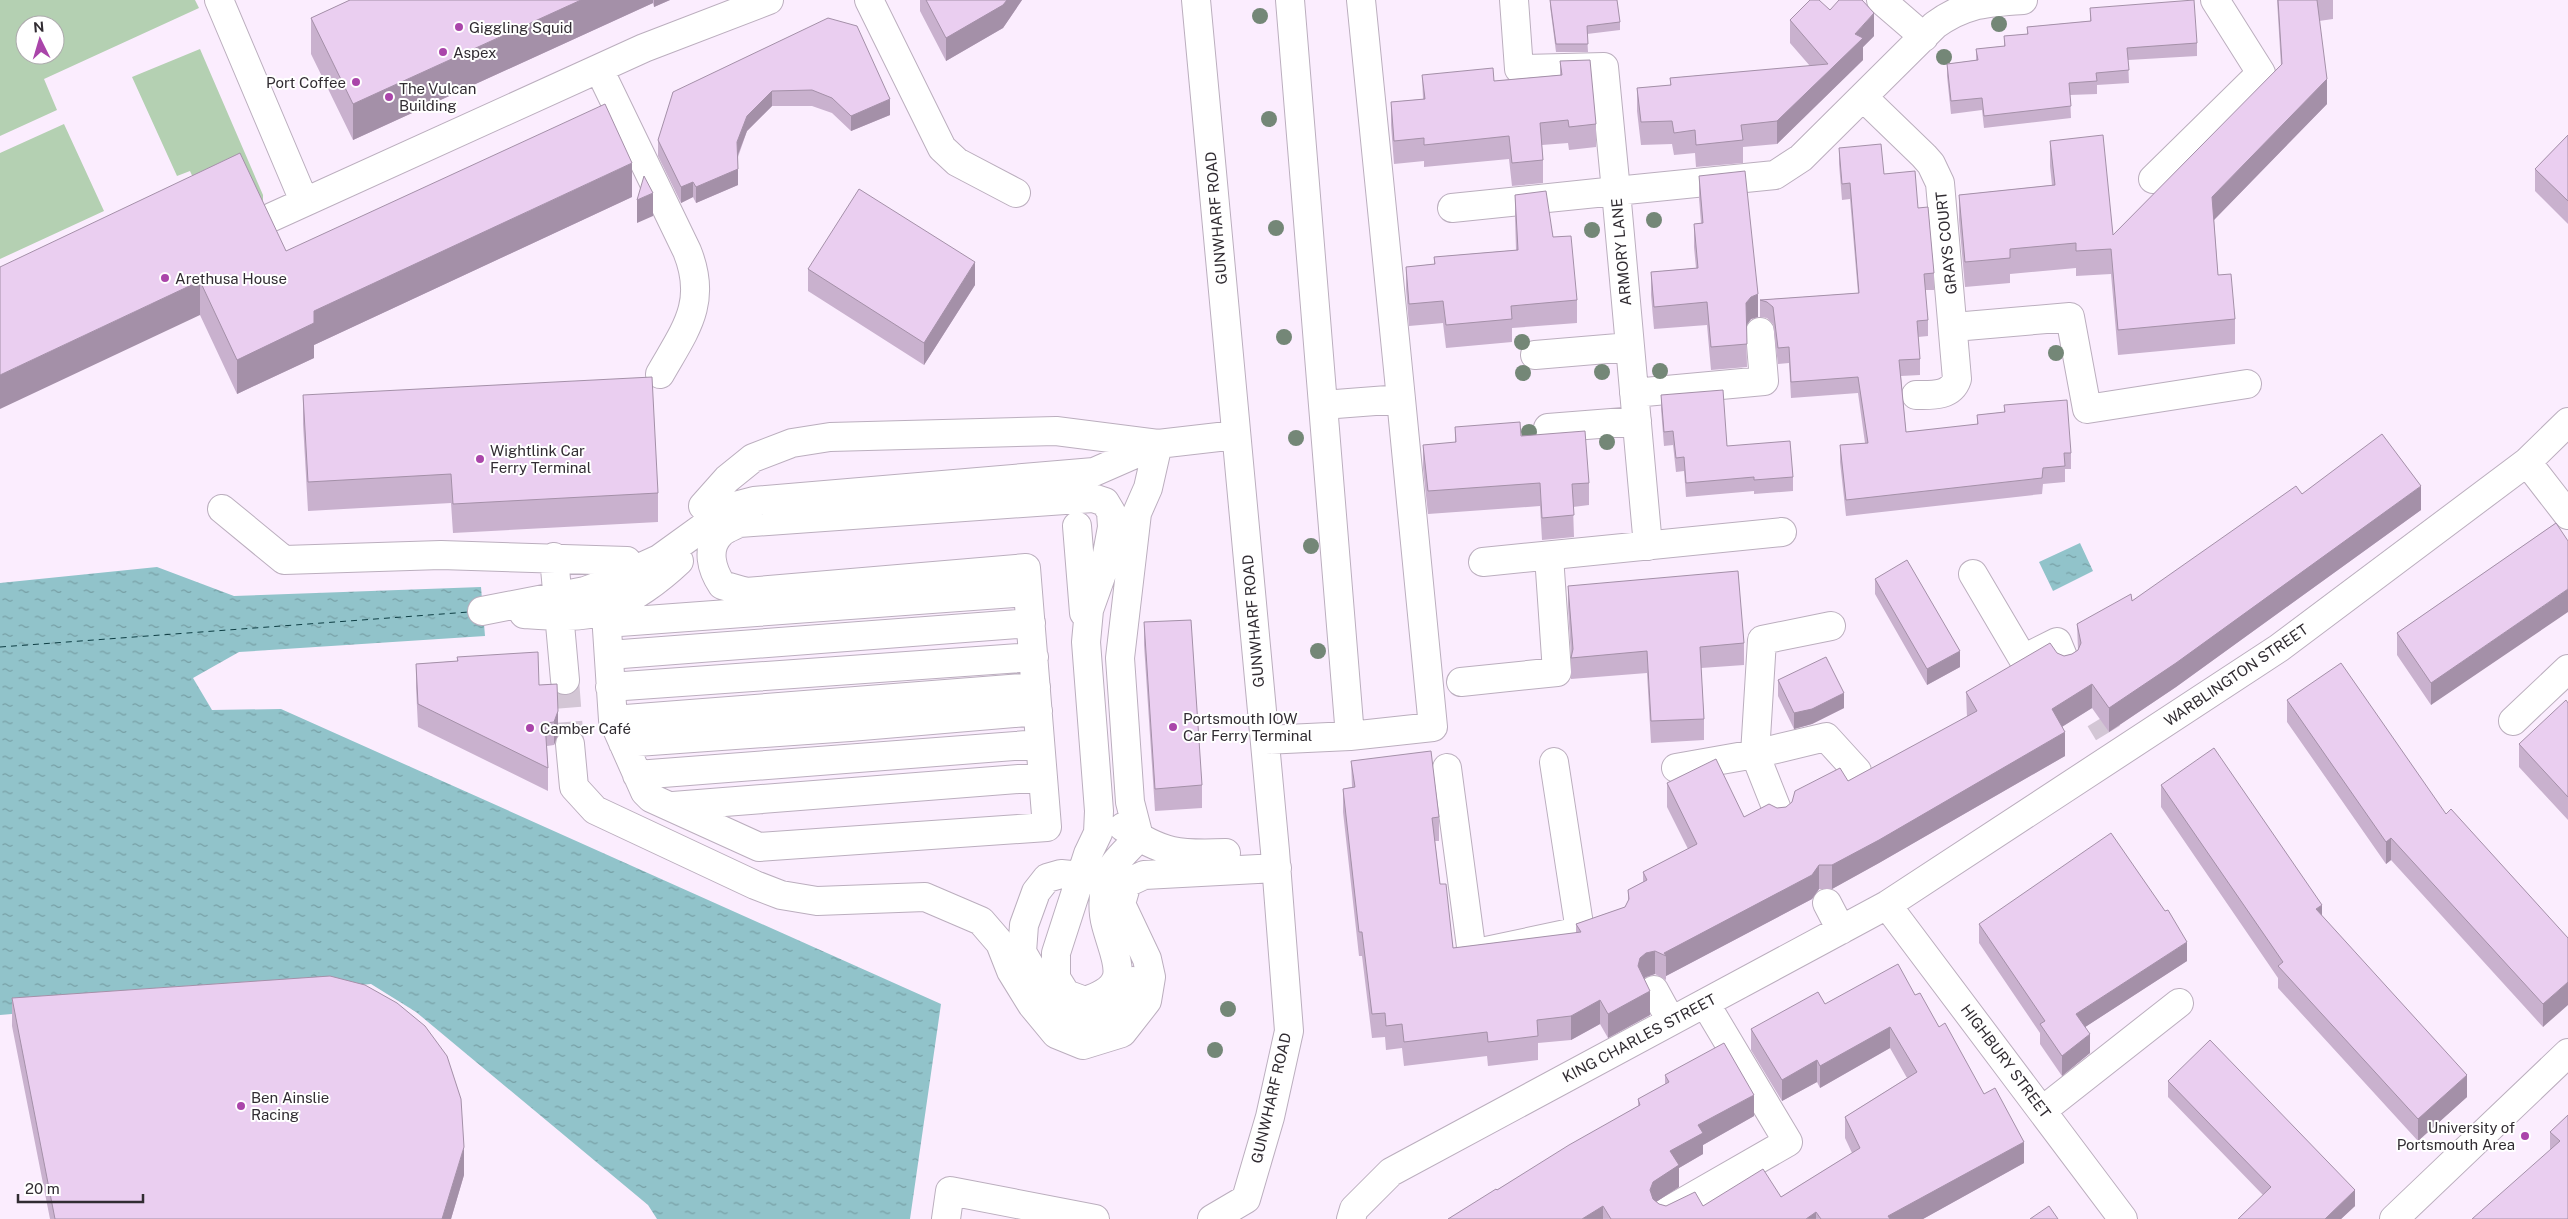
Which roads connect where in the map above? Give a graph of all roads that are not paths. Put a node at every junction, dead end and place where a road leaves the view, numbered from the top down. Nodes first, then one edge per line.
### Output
1 (219, 0) edge
2 (869, 0) edge
3 (1196, 0) edge
4 (1290, 0) edge
5 (1361, 0) edge
6 (1514, 0) edge
7 (1881, 0) edge
8 (2022, 0) edge
9 (2215, 0) edge
10 (762, 1) edge
11 (1924, 37) junction
12 (599, 69) junction
13 (1864, 98) junction
14 (2153, 178) dead end
15 (1616, 191) junction
16 (1016, 192) dead end
17 (304, 201) junction
18 (1452, 208) dead end
19 (272, 217) edge
20 (1954, 327) junction
21 (1760, 332) dead end
22 (1630, 347) junction
23 (1534, 355) dead end
24 (660, 374) dead end
25 (2247, 384) dead end
26 (1634, 393) junction
27 (1916, 395) dead end
28 (1401, 399) junction
29 (1323, 404) junction
30 (1637, 421) junction
31 (2568, 422) edge
32 (1548, 428) dead end
33 (1236, 435) junction
34 (1158, 444) junction
35 (2527, 462) junction
36 (703, 506) dead end
37 (222, 509) dead end
38 (2568, 515) edge
39 (1077, 526) dead end
40 (1782, 532) dead end
41 (1648, 546) junction
42 (1548, 556) junction
43 (554, 557) junction
44 (627, 561) dead end
45 (1483, 562) dead end
46 (1973, 574) dead end
47 (558, 606) junction
48 (1831, 626) dead end
49 (1086, 642) junction
50 (2066, 664) tunnel mouth
51 (2568, 669) edge
52 (564, 680) tunnel mouth
53 (1461, 682) dead end
54 (616, 689) junction
55 (1037, 700) junction
56 (2513, 721) dead end
57 (1350, 736) junction
58 (1265, 740) junction
59 (570, 744) tunnel mouth
60 (1754, 754) junction
61 (1554, 762) dead end
62 (1447, 768) dead end
63 (1676, 768) dead end
64 (1857, 771) dead end
65 (669, 806) junction
66 (1099, 811) junction
67 (1780, 817) edge
68 (698, 819) junction
69 (1139, 837) junction
70 (1276, 860) junction
71 (1081, 876) junction
72 (1827, 903) dead end
73 (1887, 905) junction
74 (1606, 923) edge
75 (1840, 930) junction
76 (1580, 931) junction
77 (1111, 938) junction
78 (1654, 990) dead end
79 (1705, 1003) junction
80 (2179, 1003) dead end
81 (1671, 1021) junction
82 (2568, 1053) edge
83 (2043, 1110) junction
84 (1666, 1212) edge
85 (946, 1219) edge
86 (1095, 1219) edge
87 (1212, 1219) edge
88 (1351, 1219) edge
89 (2123, 1219) edge
90 (2394, 1219) edge

1 - 17 street
2 - 16 street
3 - 33 street, GUNWHARF ROAD
4 - 29 street
5 - 28 street
6 - 15 street
7 - 11 street
8 - 11 street, ARMORY LANE
9 - 14 street
10 - 12 street
11 - 13 street, ARMORY LANE
12 - 17 street
12 - 24 street
13 - 15 street, ARMORY LANE
13 - 20 street, GRAYS COURT
15 - 18 street
15 - 22 street, ARMORY LANE
17 - 19 street
20 - 25 street
20 - 27 street, GRAYS COURT
21 - 26 street
22 - 23 street
22 - 26 street, ARMORY LANE
26 - 30 street, ARMORY LANE
28 - 29 street
28 - 57 street
29 - 57 street
30 - 32 street
30 - 41 street, ARMORY LANE
31 - 35 street, WARBLINGTON STREET
33 - 34 street
33 - 58 street, GUNWHARF ROAD
34 - 36 street
34 - 54 street
34 - 69 street
35 - 38 street
35 - 73 street, WARBLINGTON STREET
37 - 43 street
39 - 49 street
40 - 41 street
41 - 42 street
42 - 45 street
42 - 53 street
43 - 44 street
43 - 47 street
46 - 50 street
47 - 52 street
47 - 54 street
48 - 60 street
49 - 55 street
49 - 66 street
51 - 56 street
54 - 55 street
54 - 55 street
54 - 55 street
54 - 55 street
54 - 65 street
55 - 65 street
55 - 68 street
55 - 68 street
57 - 58 street
58 - 70 street, GUNWHARF ROAD
59 - 70 street
60 - 63 street
60 - 64 street
60 - 67 street
61 - 76 street
62 - 76 street
65 - 68 street
66 - 69 street
66 - 71 street
69 - 70 street
69 - 77 street
70 - 87 street, GUNWHARF ROAD
71 - 77 street
71 - 77 street
72 - 75 street
73 - 75 street, KING CHARLES STREET
73 - 83 street, HIGHBURY STREET
74 - 76 street
75 - 79 street, KING CHARLES STREET
78 - 81 street
79 - 81 street, KING CHARLES STREET
79 - 84 street
80 - 83 street
81 - 88 street, KING CHARLES STREET
82 - 90 street
83 - 89 street, HIGHBURY STREET
85 - 86 street

